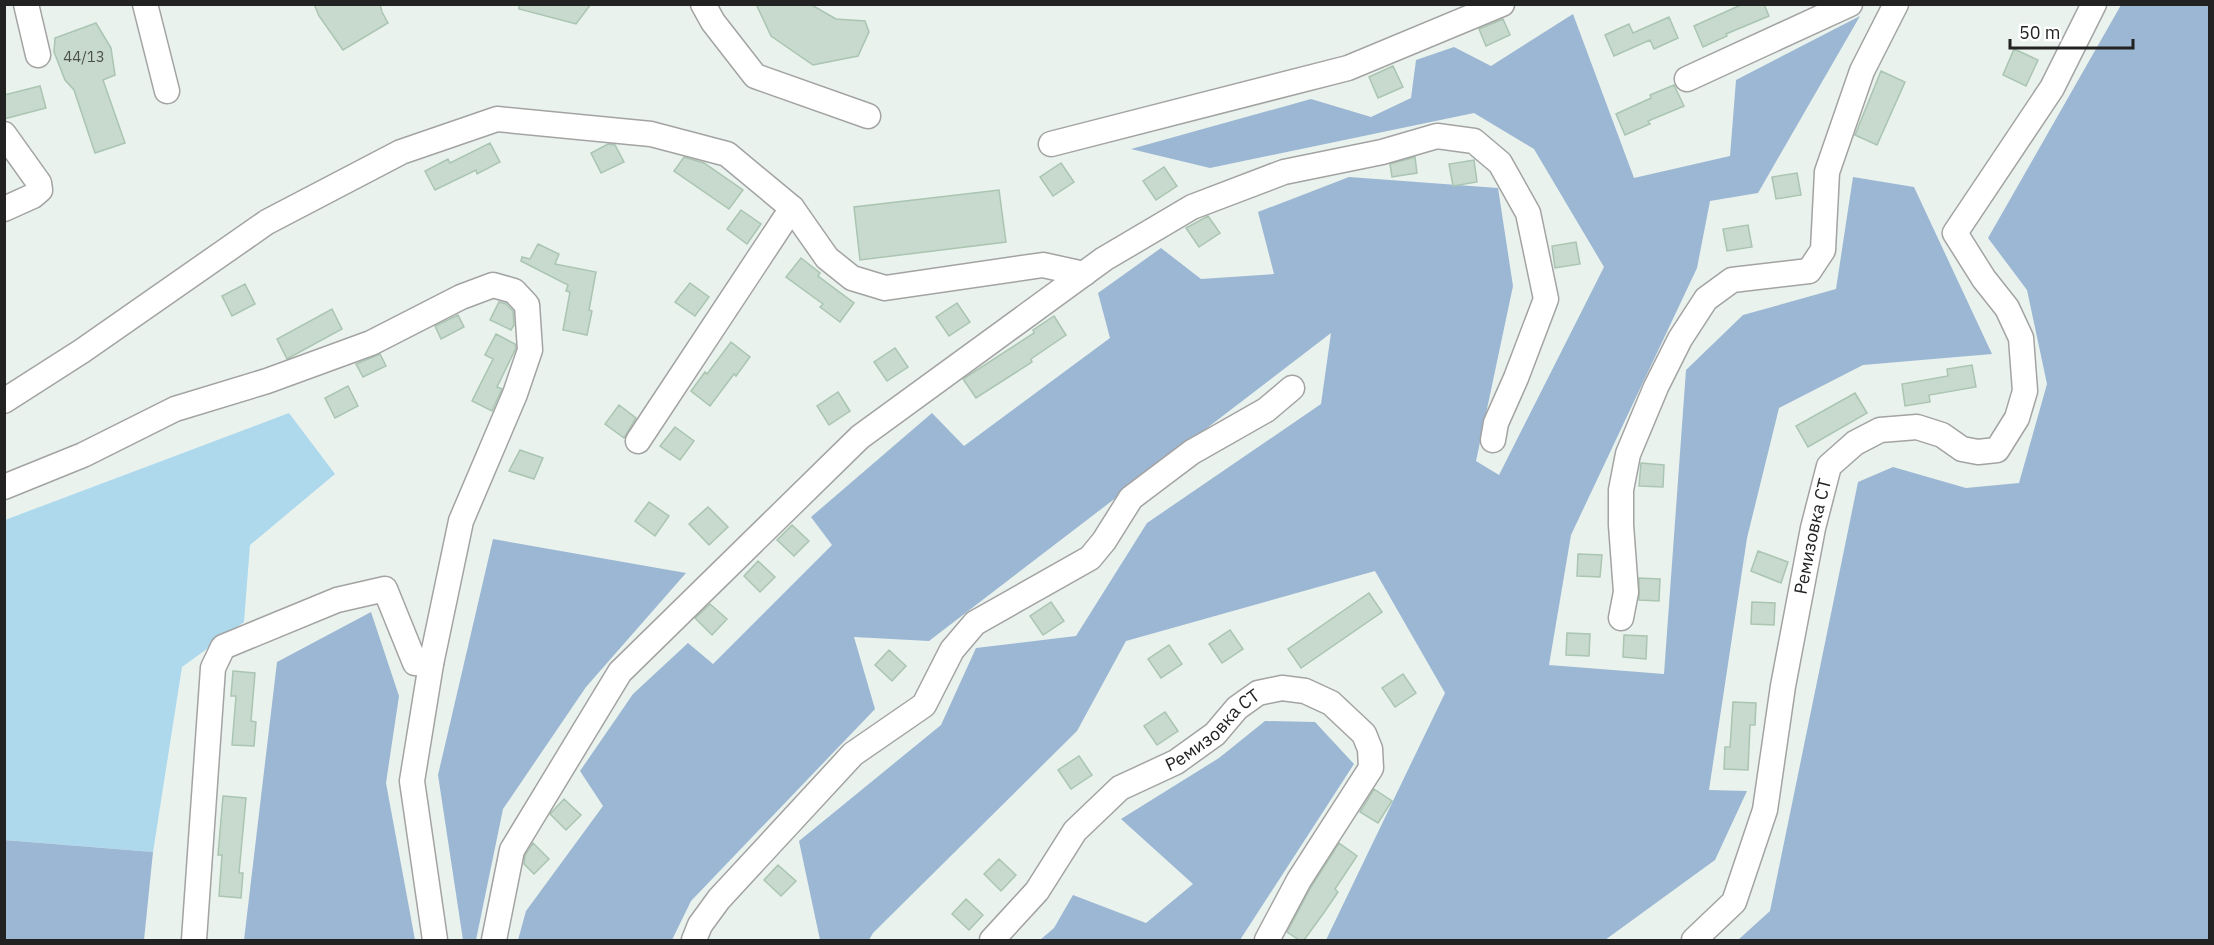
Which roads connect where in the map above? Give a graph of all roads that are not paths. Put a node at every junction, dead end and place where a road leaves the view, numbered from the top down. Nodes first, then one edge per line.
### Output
1 (26, 4) edge
2 (145, 4) edge
3 (703, 4) edge
4 (1502, 4) edge
5 (1850, 4) edge
6 (1896, 4) edge
7 (2094, 4) edge
8 (38, 55) dead end
9 (1687, 79) dead end
10 (167, 91) dead end
11 (868, 116) dead end
12 (4, 134) edge
13 (1051, 144) dead end
14 (792, 208) junction
15 (4, 209) edge
16 (1084, 274) junction
17 (1292, 388) dead end
18 (4, 401) edge
19 (1493, 440) dead end
20 (638, 441) dead end
21 (4, 487) edge
22 (1621, 618) dead end
23 (431, 664) junction
24 (194, 940) edge
25 (435, 940) edge
26 (494, 940) edge
27 (694, 940) edge
28 (992, 940) edge
29 (1267, 940) edge
30 (1694, 940) edge

1 - 8 street
2 - 10 street
3 - 11 street
4 - 13 street
5 - 9 street
6 - 22 street
7 - 30 street, Ремизовка СТ
12 - 15 street
14 - 16 street
14 - 18 street
14 - 20 street
16 - 19 street
16 - 26 street
17 - 27 street
21 - 23 street
23 - 24 street
23 - 25 street
28 - 29 street, Ремизовка СТ

